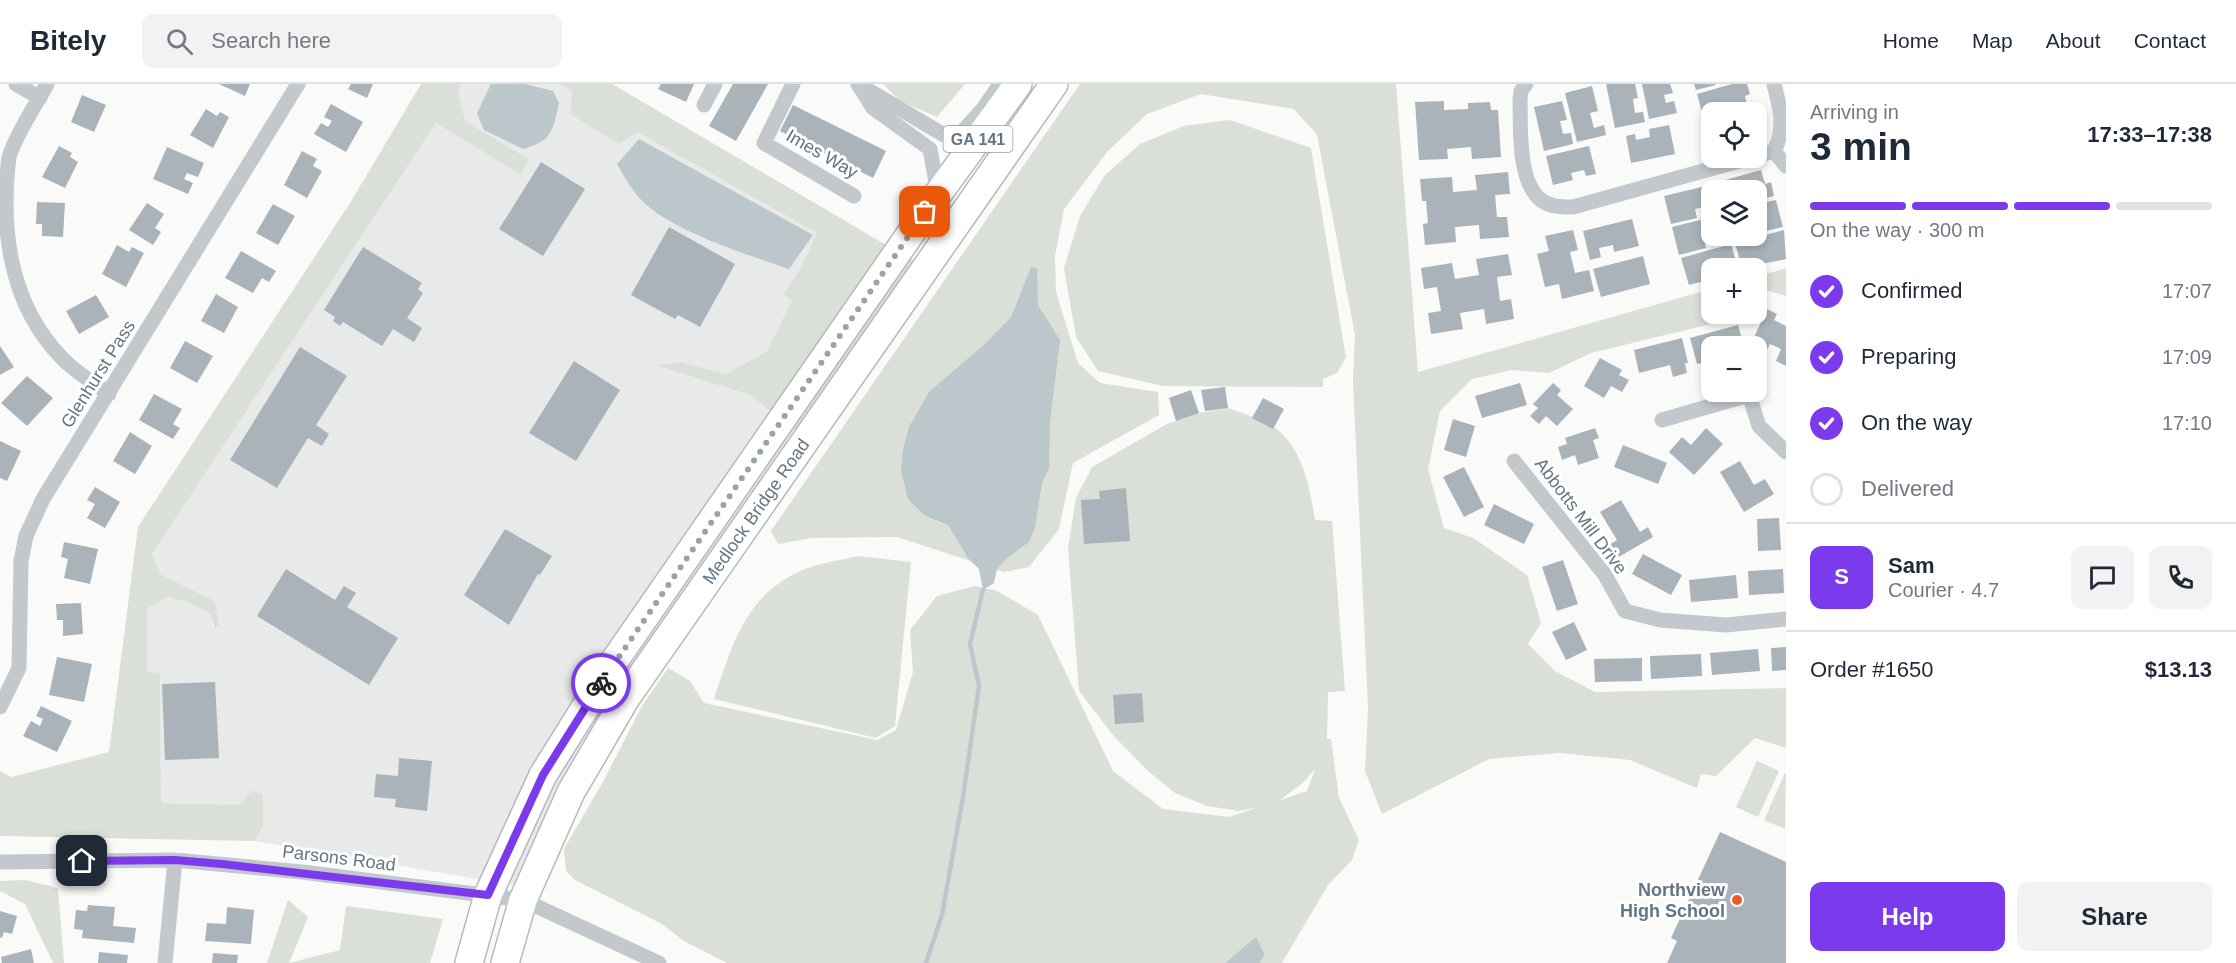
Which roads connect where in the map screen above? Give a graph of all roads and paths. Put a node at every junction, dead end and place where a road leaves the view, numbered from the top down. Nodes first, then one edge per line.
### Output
1 (16, 84) edge
2 (47, 84) edge
3 (298, 84) edge
4 (715, 84) edge
5 (793, 84) edge
6 (858, 84) edge
7 (1000, 84) edge
8 (1018, 84) edge
9 (1054, 84) edge
10 (1526, 84) edge
11 (1774, 84) edge
12 (40, 98) junction
13 (704, 105) dead end
14 (1774, 151) junction
15 (1767, 153) edge
16 (1786, 166) edge
17 (1714, 168) edge
18 (938, 194) junction
19 (854, 196) dead end
20 (109, 394) junction
21 (1662, 420) dead end
22 (1786, 452) edge
23 (1514, 461) dead end
24 (1786, 619) edge
25 (0, 707) edge
26 (175, 860) junction
27 (0, 862) edge
28 (488, 895) junction
29 (523, 900) junction
30 (165, 963) edge
31 (469, 963) edge
32 (505, 963) edge
33 (659, 963) edge

1 - 12 street
2 - 12 street
3 - 20 street, Glenhurst Pass
4 - 13 street
5 - 19 street, Imes Way
6 - 7 street
6 - 18 street
8 - 18 highway, Medlock Bridge Road / GA 141
9 - 29 highway, Medlock Bridge Road / GA 141
10 - 17 street
11 - 14 street
12 - 20 street
14 - 15 street
14 - 16 street
18 - 28 highway, Medlock Bridge Road / GA 141
20 - 25 street, Glenhurst Pass
21 - 22 street
23 - 24 street, Abbotts Mill Drive
26 - 27 street, Parsons Road
26 - 28 street, Parsons Road
26 - 30 street
28 - 29 street, Parsons Road
28 - 31 highway, Medlock Bridge Road / GA 141
29 - 32 highway, Medlock Bridge Road / GA 141
29 - 33 street, Parsons Road

